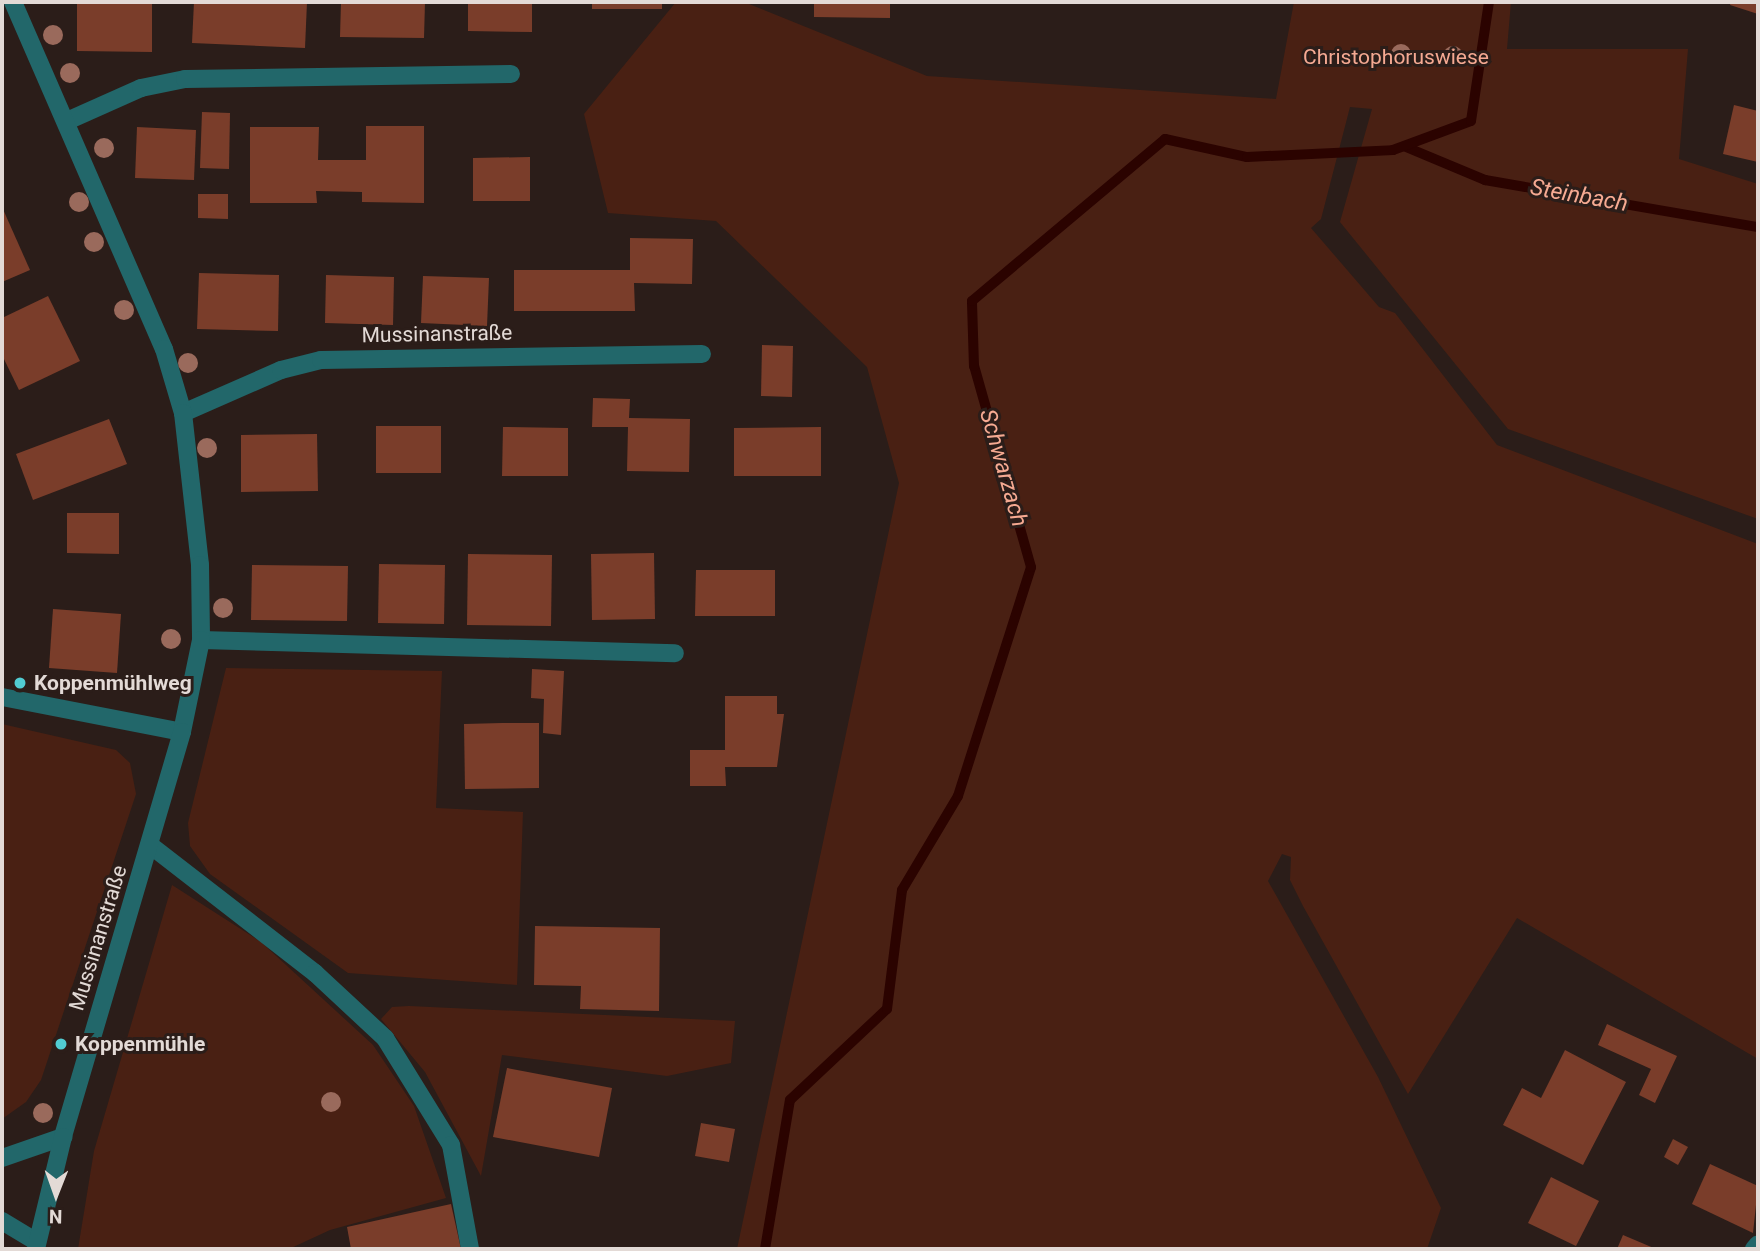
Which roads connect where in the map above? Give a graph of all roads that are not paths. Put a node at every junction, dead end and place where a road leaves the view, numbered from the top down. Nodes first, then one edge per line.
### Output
1 (13, 2) edge
2 (511, 74) dead end
3 (67, 121) junction
4 (702, 354) dead end
5 (183, 414) junction
6 (201, 640) junction
7 (675, 653) dead end
8 (2, 697) edge
9 (182, 732) junction
10 (150, 845) junction
11 (62, 1137) junction
12 (2, 1158) edge
13 (2, 1221) edge
14 (1758, 1244) edge
15 (36, 1246) edge
16 (470, 1249) edge
17 (1754, 1249) edge

1 - 3 street, Mussinanstraße
2 - 3 street
3 - 5 street, Mussinanstraße
4 - 5 street, Mussinanstraße
5 - 6 street, Mussinanstraße
6 - 7 street
6 - 9 street, Mussinanstraße
8 - 9 street
9 - 10 street, Mussinanstraße
10 - 11 street, Mussinanstraße
10 - 16 street
11 - 12 street
11 - 15 street, Mussinanstraße
13 - 15 street
14 - 17 street

